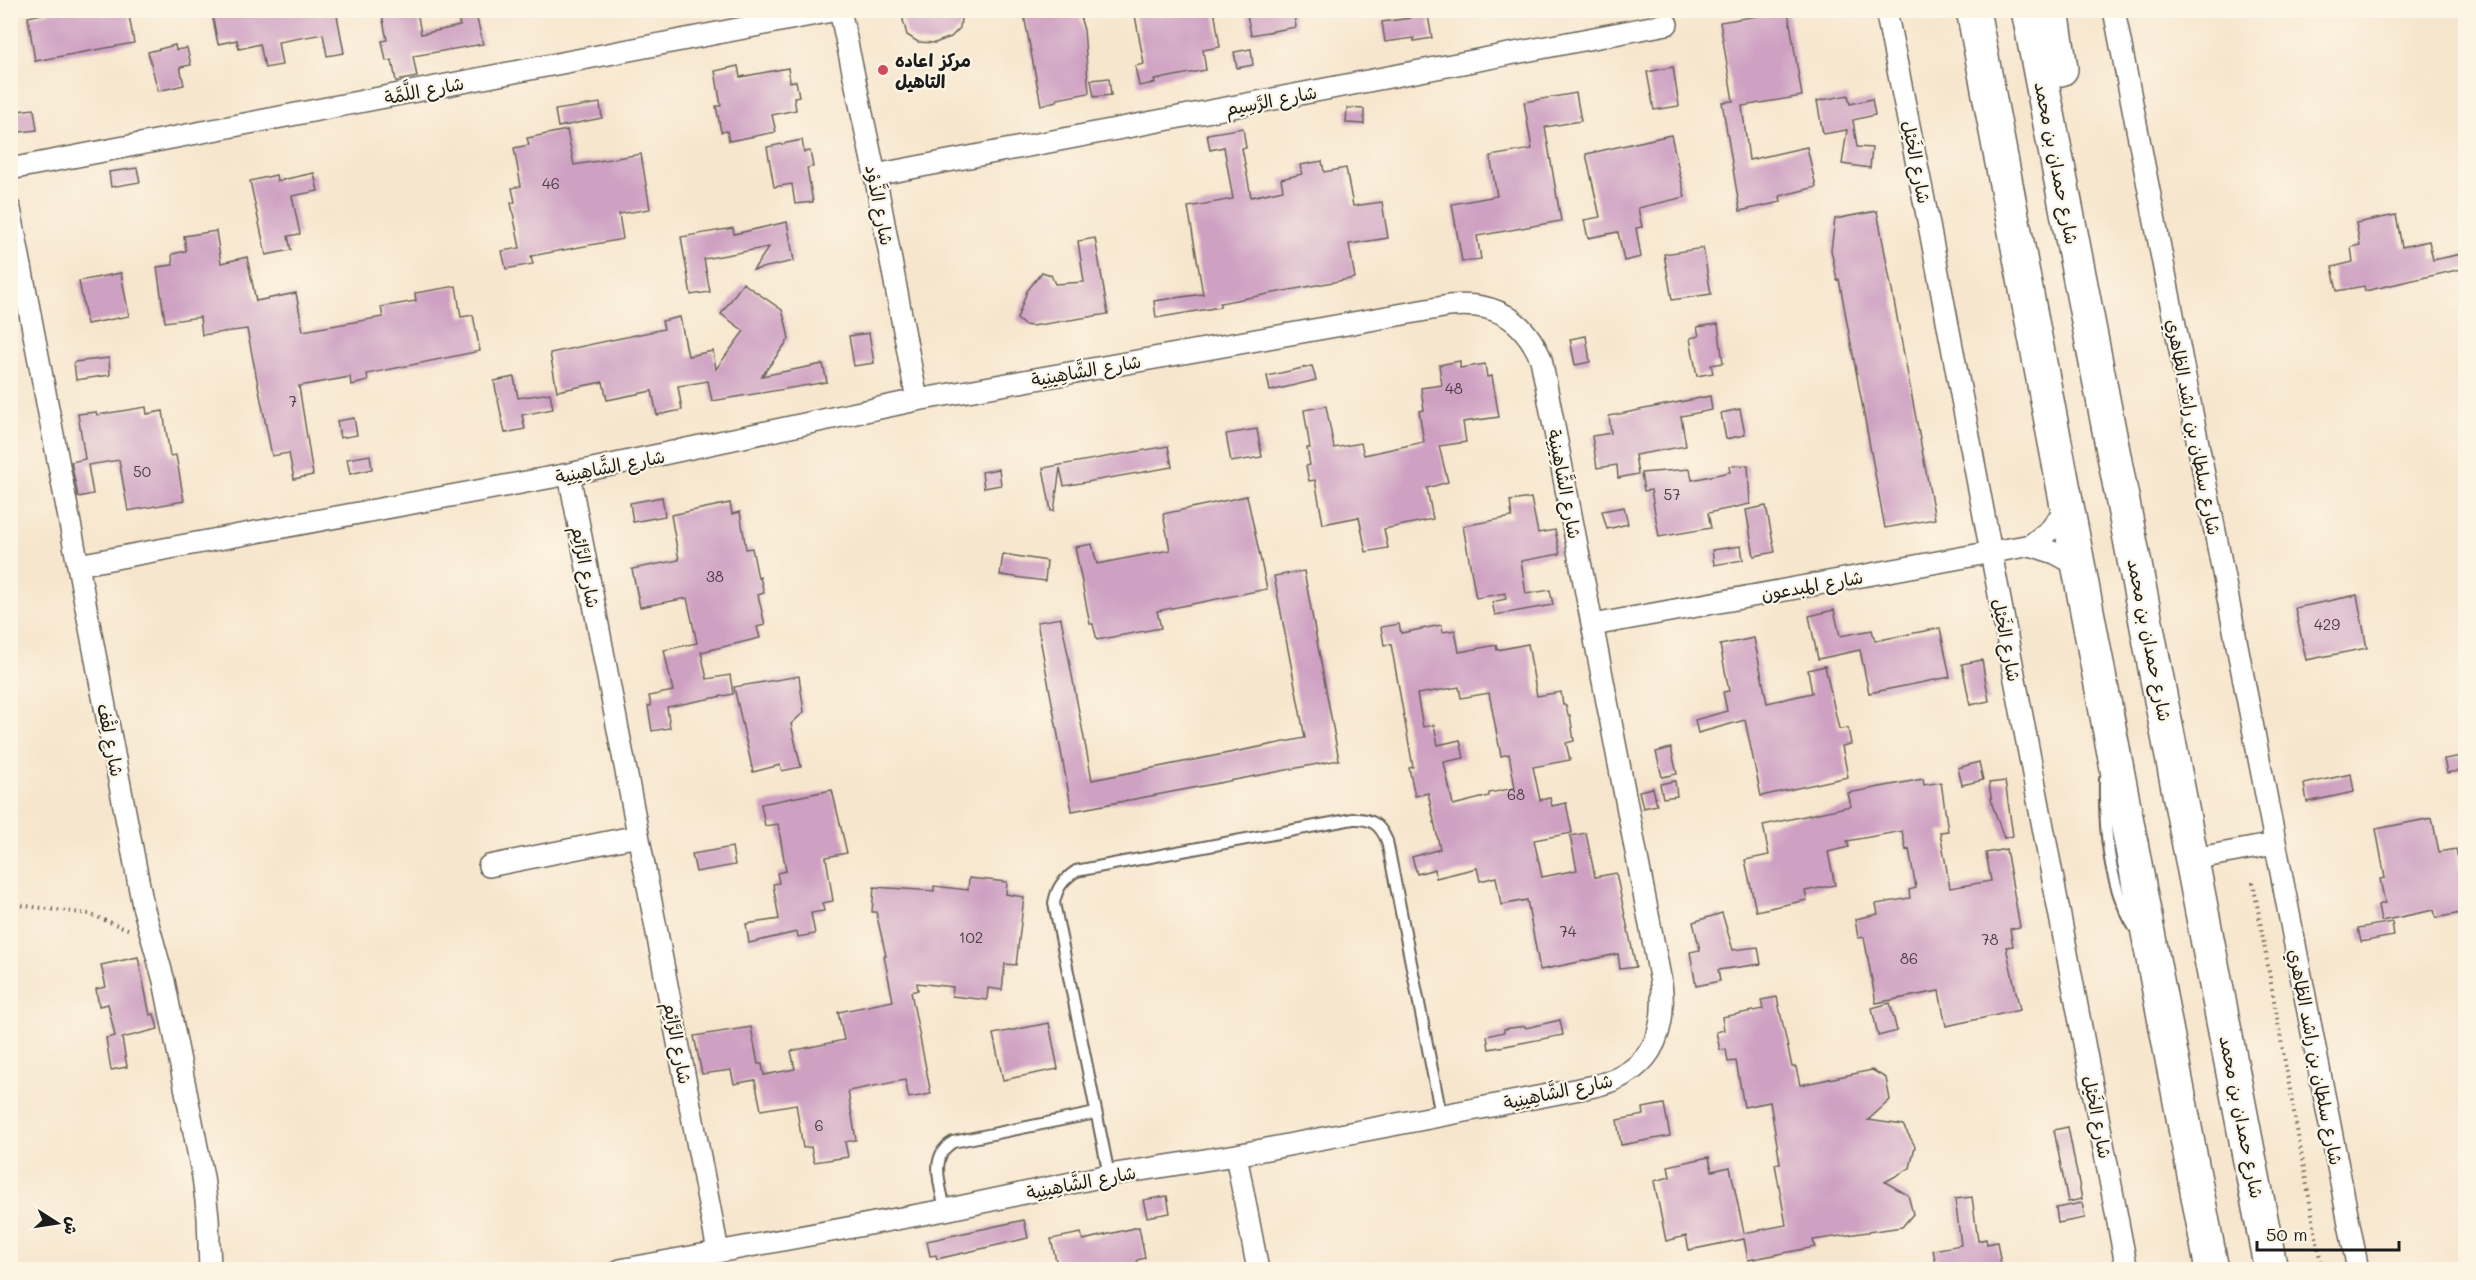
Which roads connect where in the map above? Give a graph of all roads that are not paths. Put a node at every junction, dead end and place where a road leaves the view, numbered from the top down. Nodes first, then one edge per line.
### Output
1 (839, 10) edge
2 (1886, 10) edge
3 (1952, 10) edge
4 (1973, 10) edge
5 (2028, 10) edge
6 (2052, 10) edge
7 (2114, 10) edge
8 (1667, 24) dead end
9 (10, 169) edge
10 (875, 176) junction
11 (2062, 196) junction
12 (10, 209) edge
13 (2043, 381) junction
14 (917, 400) junction
15 (569, 474) junction
16 (2067, 507) junction
17 (2031, 545) junction
18 (1990, 553) junction
19 (78, 565) junction
20 (2077, 565) junction
21 (1593, 625) junction
22 (638, 836) junction
23 (2275, 844) junction
24 (2193, 859) junction
25 (489, 866) dead end
26 (1096, 1113) junction
27 (1441, 1115) junction
28 (1236, 1155) junction
29 (1108, 1175) junction
30 (945, 1210) junction
31 (718, 1251) junction
32 (210, 1269) edge
33 (620, 1269) edge
34 (1258, 1269) edge
35 (2127, 1269) edge
36 (2212, 1269) edge
37 (2271, 1269) edge
38 (2358, 1269) edge

1 - 9 street, شارع اللَّمَّة
1 - 10 street, شارع الذَّوْد
2 - 18 street, شارع الخَيْل
3 - 13 main road
4 - 13 main road
5 - 11 main road, شارع حمدان بن محمد
6 - 11 main road
7 - 23 street, شارع سلطان بن راشد الظاهري
8 - 10 street, شارع الرَّسِيم
10 - 14 street, شارع الذَّوْد
11 - 24 main road, شارع حمدان بن محمد
12 - 19 street, شارع لِقْف
13 - 16 main road
14 - 15 street, شارع الشَّاهِينِية
14 - 21 street, شارع الشَّاهِينِية
15 - 19 street, شارع الشَّاهِينِية
15 - 22 street, شارع الرَّائِم
16 - 17 street, شارع المبدعون
16 - 20 main road
17 - 18 street, شارع المبدعون
17 - 20 street
18 - 21 street, شارع المبدعون
18 - 35 street, شارع الخَيْل
19 - 32 street, شارع لِقْف
20 - 36 main road
21 - 27 street, شارع الشَّاهِينِية
22 - 25 street
22 - 31 street, شارع الرَّائِم
23 - 24 street
23 - 38 street, شارع سلطان بن راشد الظاهري
24 - 37 main road, شارع حمدان بن محمد
26 - 27 lane
26 - 29 lane
26 - 30 lane
27 - 28 street, شارع الشَّاهِينِية
28 - 29 street, شارع الشَّاهِينِية
28 - 34 street
29 - 30 street, شارع الشَّاهِينِية
30 - 31 street, شارع الشَّاهِينِية
31 - 33 street, شارع الشَّاهِينِية

